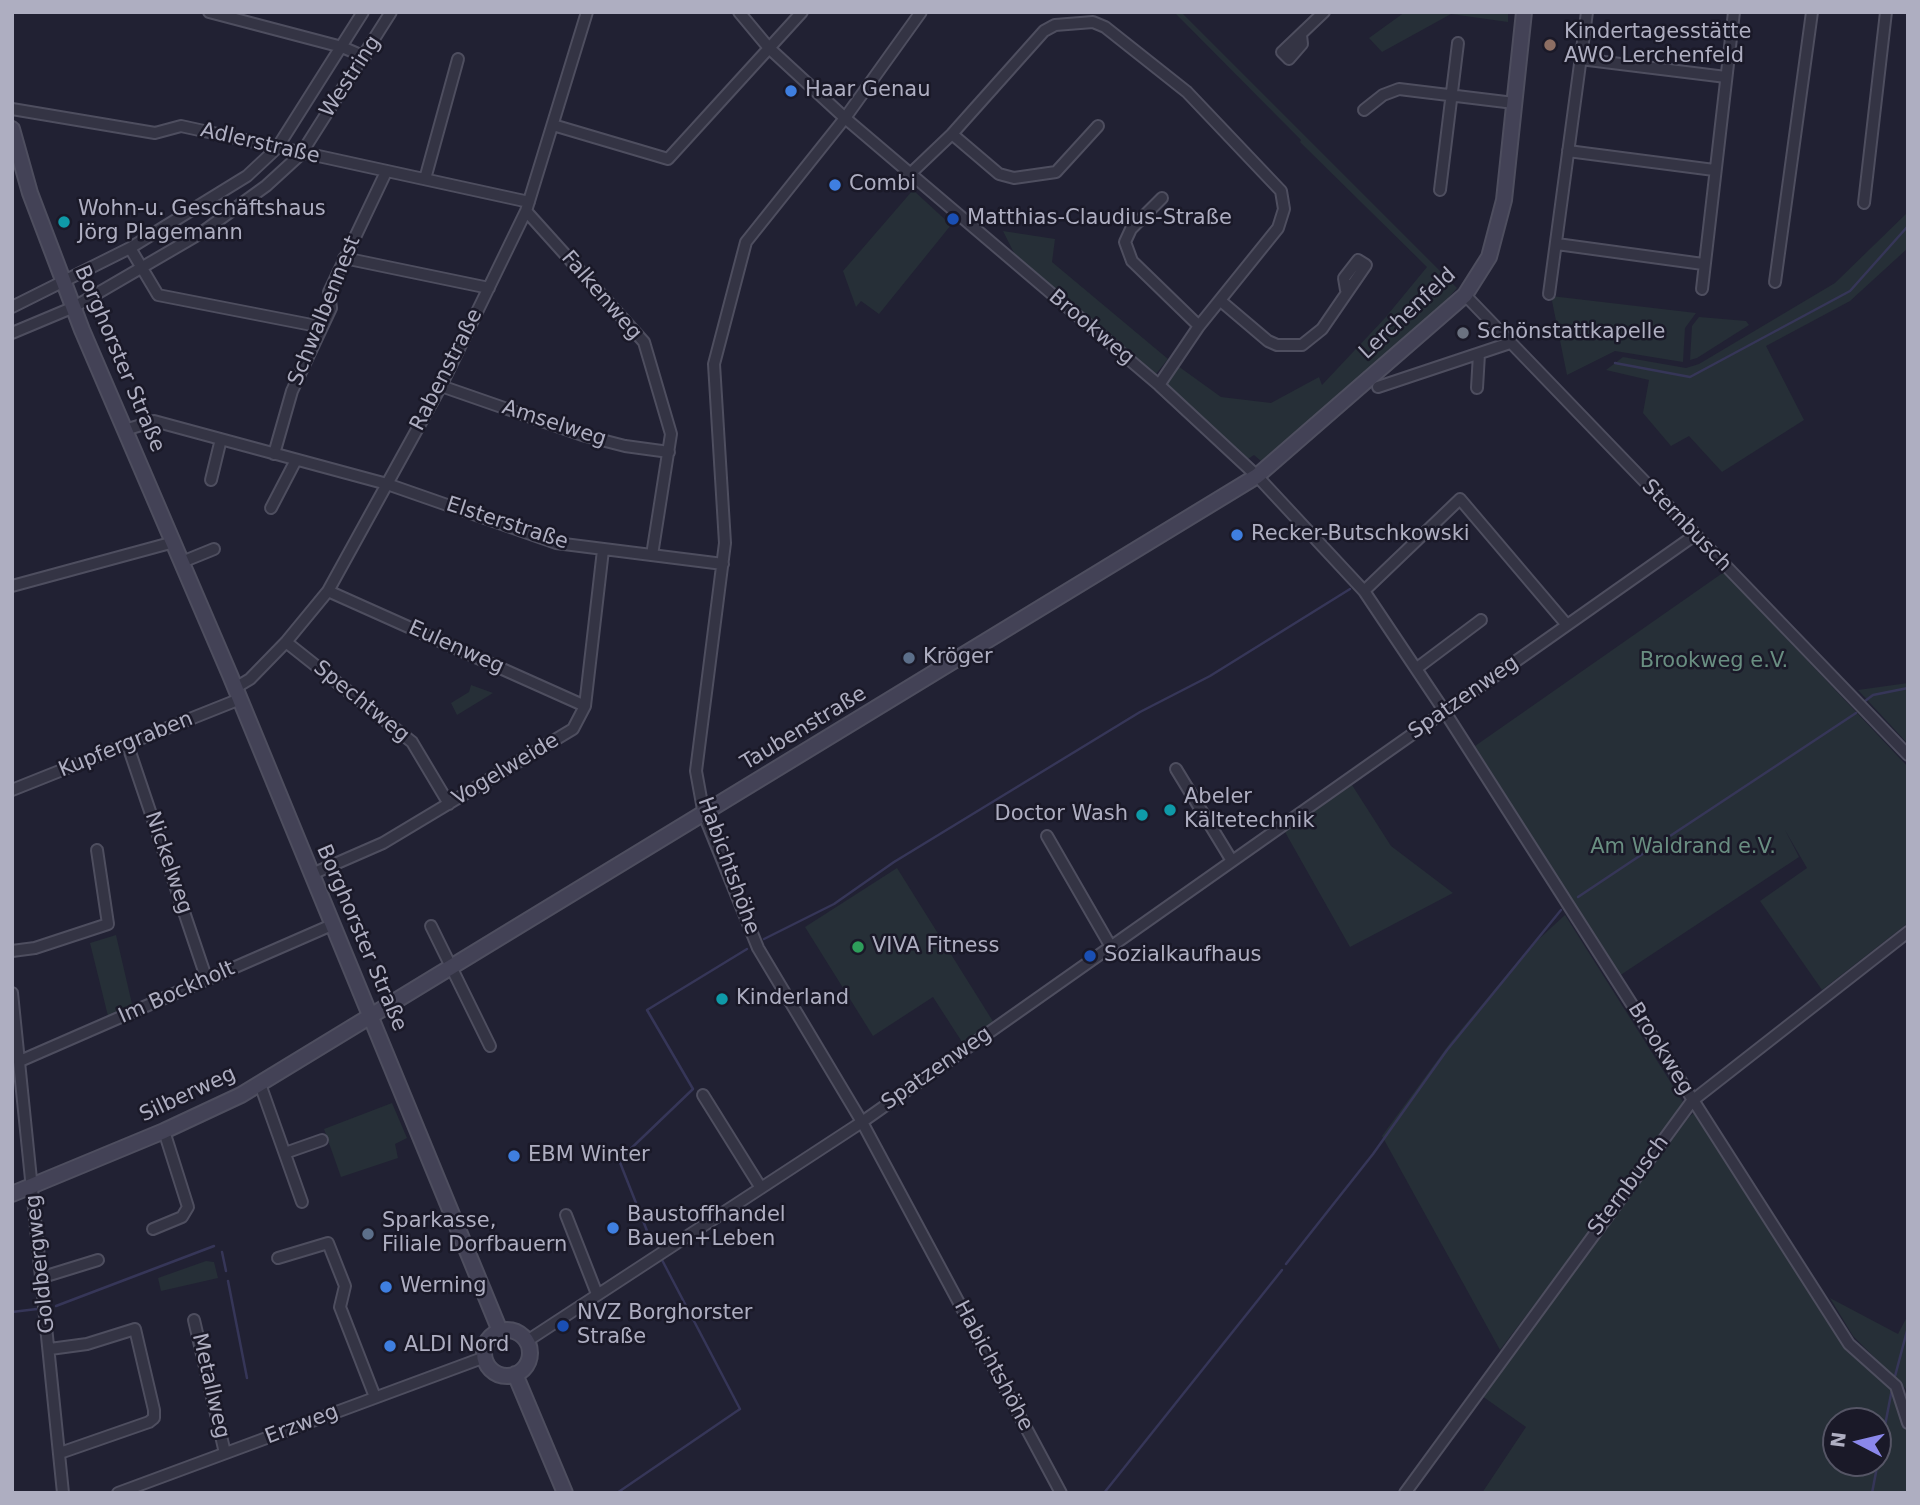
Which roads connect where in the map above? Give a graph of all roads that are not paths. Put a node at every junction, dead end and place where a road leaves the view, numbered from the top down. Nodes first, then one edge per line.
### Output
1 (209, 12) edge
2 (363, 12) edge
3 (391, 12) edge
4 (587, 12) edge
5 (740, 12) edge
6 (802, 12) edge
7 (921, 12) edge
8 (1324, 12) edge
9 (1524, 12) edge
10 (1587, 12) edge
11 (1734, 12) edge
12 (1812, 12) edge
13 (1886, 12) edge
14 (1301, 35) dead end
15 (1458, 43) dead end
16 (342, 47) junction
17 (769, 48) junction
18 (365, 57) junction
19 (458, 59) dead end
20 (1580, 59) junction
21 (1726, 77) junction
22 (1452, 96) junction
23 (1514, 103) junction
24 (12, 109) edge
25 (1364, 110) dead end
26 (845, 118) junction
27 (553, 125) junction
28 (1098, 127) dead end
29 (12, 129) edge
30 (952, 134) junction
31 (277, 148) junction
32 (1568, 151) junction
33 (301, 154) junction
34 (1714, 170) junction
35 (386, 172) junction
36 (910, 174) junction
37 (425, 179) junction
38 (1440, 190) dead end
39 (1162, 198) dead end
40 (1864, 204) dead end
41 (528, 207) junction
42 (1557, 244) junction
43 (130, 248) junction
44 (344, 258) junction
45 (1703, 264) junction
46 (142, 267) junction
47 (1775, 282) dead end
48 (63, 283) junction
49 (489, 288) junction
50 (1702, 289) dead end
51 (1346, 290) dead end
52 (1549, 294) dead end
53 (1465, 295) junction
54 (1222, 302) junction
55 (12, 307) edge
56 (74, 307) junction
57 (1199, 326) junction
58 (322, 327) junction
59 (12, 332) edge
60 (1510, 343) junction
61 (1479, 355) junction
62 (1159, 385) junction
63 (441, 386) junction
64 (1378, 387) dead end
65 (1477, 388) dead end
66 (125, 430) junction
67 (221, 439) junction
68 (669, 452) junction
69 (274, 454) junction
70 (296, 460) junction
71 (1257, 476) junction
72 (211, 480) dead end
73 (387, 484) junction
74 (271, 508) dead end
75 (1695, 535) junction
76 (174, 542) junction
77 (214, 549) dead end
78 (603, 550) junction
79 (652, 555) junction
80 (182, 562) junction
81 (723, 564) junction
82 (12, 586) edge
83 (328, 591) junction
84 (1364, 591) junction
85 (1481, 620) dead end
86 (1567, 625) junction
87 (286, 642) junction
88 (1417, 668) junction
89 (238, 693) junction
90 (585, 706) junction
91 (1445, 712) junction
92 (128, 746) junction
93 (1908, 755) edge
94 (1176, 769) dead end
95 (12, 790) edge
96 (449, 804) junction
97 (705, 815) junction
98 (1047, 836) dead end
99 (97, 850) dead end
100 (1232, 860) junction
101 (312, 874) junction
102 (334, 924) junction
103 (431, 926) dead end
104 (1908, 932) edge
105 (1111, 947) junction
106 (12, 951) edge
107 (453, 967) junction
108 (207, 980) junction
109 (12, 993) edge
110 (372, 1016) junction
111 (491, 1046) dead end
112 (20, 1061) junction
113 (17, 1083) edge
114 (260, 1084) junction
115 (703, 1095) dead end
116 (1692, 1101) junction
117 (862, 1122) junction
118 (164, 1131) junction
119 (322, 1140) dead end
120 (285, 1153) junction
121 (32, 1186) junction
122 (761, 1188) junction
123 (12, 1194) edge
124 (302, 1202) dead end
125 (566, 1215) dead end
126 (153, 1229) dead end
127 (278, 1258) dead end
128 (98, 1260) dead end
129 (43, 1277) junction
130 (597, 1294) junction
131 (194, 1320) dead end
132 (500, 1331) junction
133 (527, 1342) junction
134 (50, 1349) junction
135 (485, 1357) junction
136 (516, 1374) junction
137 (374, 1397) junction
138 (1908, 1423) edge
139 (225, 1453) junction
140 (60, 1454) junction
141 (64, 1493) edge
142 (118, 1493) edge
143 (565, 1493) edge
144 (1061, 1493) edge
145 (1405, 1493) edge

1 - 16 street
2 - 16 street, Westring
3 - 18 street, Westring
4 - 27 street, Rabenstraße
5 - 17 street, Brookweg
6 - 17 street
7 - 26 street, Habichtshöhe
8 - 14 street
9 - 23 street, Lerchenfeld
10 - 20 street
11 - 21 street
12 - 47 street
13 - 40 street
15 - 22 street
16 - 18 street
16 - 31 street, Westring
17 - 26 street, Brookweg
17 - 27 street
18 - 33 street, Westring
19 - 37 street
20 - 21 street
20 - 32 street
21 - 34 street
22 - 23 street
22 - 25 street
22 - 38 street
23 - 53 street, Lerchenfeld
24 - 31 street, Adlerstraße
26 - 36 street, Brookweg
26 - 81 street, Habichtshöhe
27 - 41 street, Rabenstraße
28 - 30 street
29 - 48 street, Borghorster Straße
30 - 36 street
30 - 54 street
31 - 33 street, Adlerstraße
31 - 43 street, Westring
32 - 34 street
32 - 42 street
33 - 35 street, Adlerstraße
33 - 46 street, Westring
34 - 45 street
35 - 37 street, Adlerstraße
35 - 44 street, Schwalbennest
36 - 62 street, Brookweg
37 - 41 street, Adlerstraße
39 - 57 street
41 - 49 street, Rabenstraße
41 - 68 street, Falkenweg
42 - 45 street
42 - 52 street
43 - 46 street
43 - 48 street, Westring
44 - 49 street
44 - 58 street, Schwalbennest
45 - 50 street
46 - 56 street, Westring
46 - 58 street
48 - 55 street, Westring
48 - 56 street, Borghorster Straße
49 - 63 street, Rabenstraße
51 - 54 street
53 - 60 street, Sternbusch
53 - 71 street, Lerchenfeld
54 - 57 street
56 - 59 street, Westring
56 - 66 street, Borghorster Straße
57 - 62 street
58 - 69 street, Schwalbennest
60 - 61 street
60 - 75 street, Sternbusch
61 - 64 street
61 - 65 street
62 - 71 street, Brookweg
63 - 68 street, Amselweg
63 - 73 street, Rabenstraße
66 - 67 street, Elsterstraße
66 - 76 street, Borghorster Straße
67 - 69 street, Elsterstraße
67 - 72 street
68 - 79 street, Falkenweg
69 - 70 street, Elsterstraße
70 - 73 street, Elsterstraße
70 - 74 street
71 - 84 street, Brookweg
71 - 97 street, Taubenstraße
73 - 78 street, Elsterstraße
73 - 83 street, Rabenstraße
75 - 86 street, Spatzenweg
75 - 93 street, Sternbusch
76 - 80 street, Borghorster Straße
76 - 82 street
77 - 80 street
78 - 79 street, Elsterstraße
78 - 90 street, Vogelweide
79 - 81 street, Elsterstraße
80 - 89 street, Borghorster Straße
81 - 97 street, Habichtshöhe
83 - 87 street, Rabenstraße
83 - 90 street, Eulenweg
84 - 86 street
84 - 88 street, Brookweg
85 - 88 street
86 - 91 street, Spatzenweg
87 - 89 street, Rabenstraße
87 - 96 street, Spechtweg
88 - 91 street, Brookweg
89 - 92 street, Kupfergraben
89 - 101 street, Borghorster Straße
90 - 96 street, Vogelweide
91 - 100 street, Spatzenweg
91 - 116 street, Brookweg
92 - 95 street, Kupfergraben
92 - 108 street, Nickelweg
94 - 100 street
96 - 101 street, Vogelweide
97 - 107 street, Taubenstraße
97 - 117 street, Habichtshöhe
98 - 105 street
99 - 106 street
100 - 105 street, Spatzenweg
101 - 102 street, Borghorster Straße
102 - 108 street, Im Bockholt
102 - 110 street, Borghorster Straße
103 - 107 street
104 - 116 street, Sternbusch
105 - 117 street, Spatzenweg
107 - 110 street, Taubenstraße
107 - 111 street
108 - 112 street, Im Bockholt
109 - 112 street, Goldbergweg
110 - 114 street, Silberweg
110 - 132 street, Borghorster Straße
112 - 113 street, Goldbergweg
113 - 121 street, Goldbergweg
114 - 118 street, Silberweg
114 - 120 street
115 - 122 street
116 - 138 street, Brookweg
116 - 145 street, Sternbusch
117 - 122 street, Spatzenweg
117 - 144 street, Habichtshöhe
118 - 121 street, Silberweg
118 - 126 street
119 - 120 street
120 - 124 street
121 - 123 street, Silberweg
121 - 129 street, Goldbergweg
122 - 130 street, Spatzenweg
125 - 130 street
127 - 137 street
128 - 129 street
129 - 134 street, Goldbergweg
130 - 133 street, Spatzenweg
131 - 139 street, Metallweg
132 - 133 street
132 - 135 street
133 - 136 street
134 - 140 street, Goldbergweg
134 - 140 street
135 - 136 street
135 - 137 street, Erzweg
136 - 143 street
137 - 139 street, Erzweg
139 - 142 street, Erzweg
140 - 141 street, Goldbergweg

